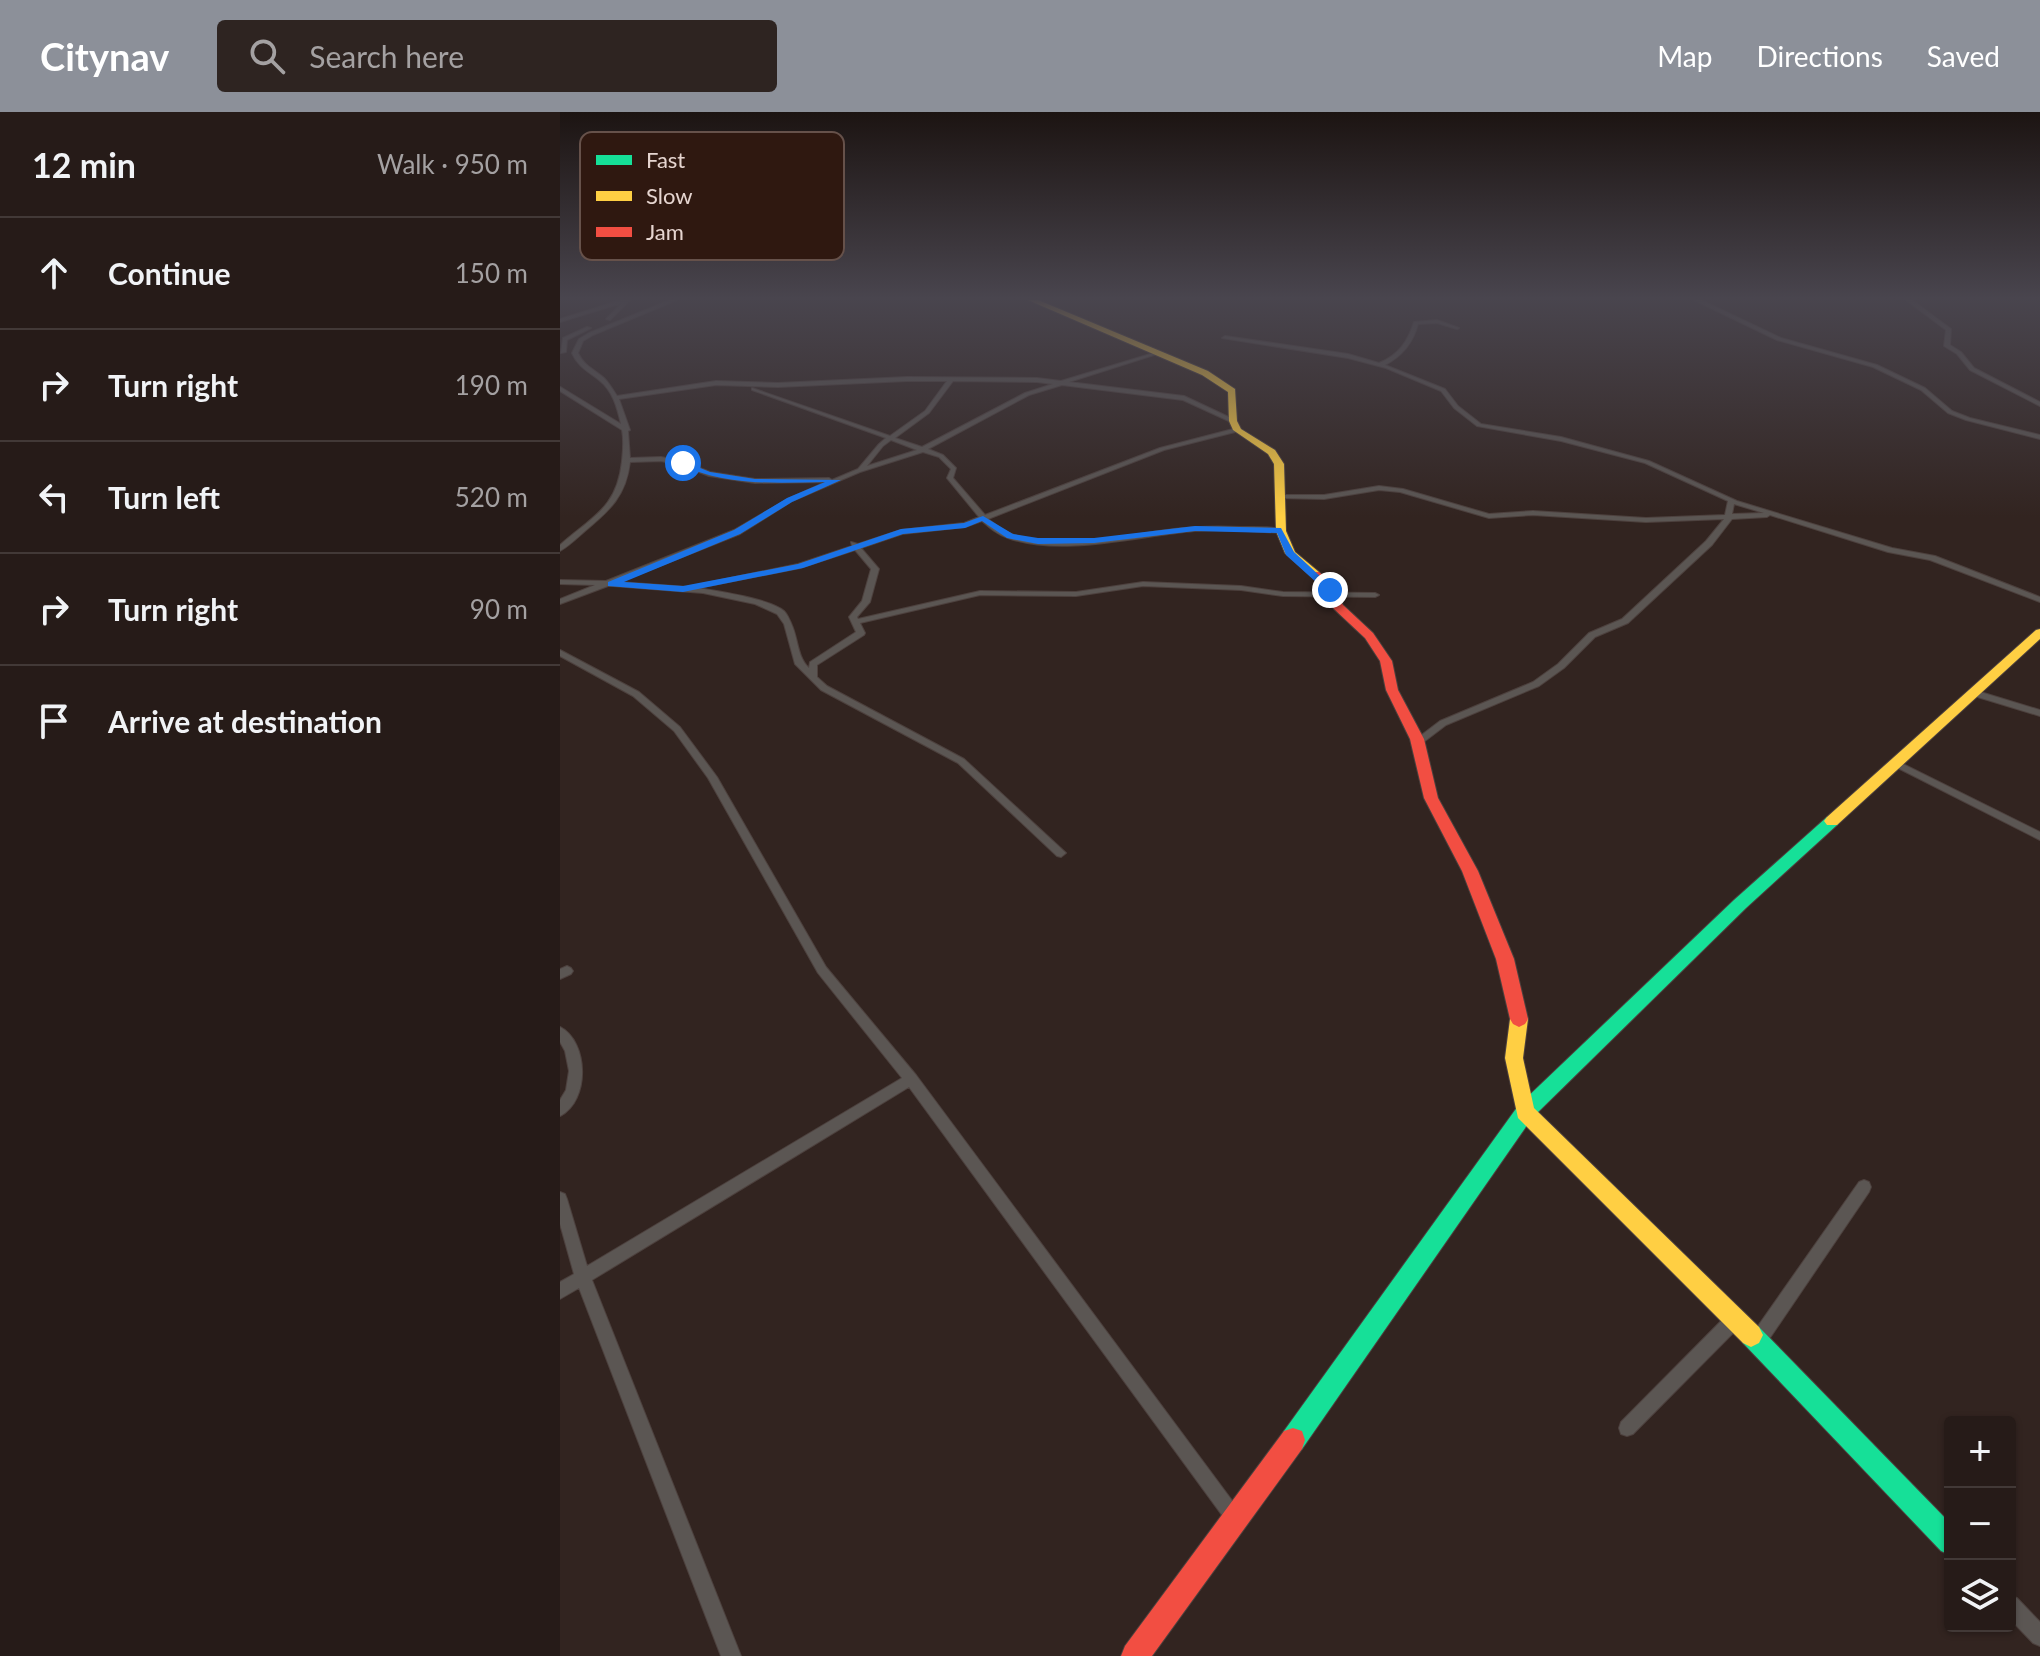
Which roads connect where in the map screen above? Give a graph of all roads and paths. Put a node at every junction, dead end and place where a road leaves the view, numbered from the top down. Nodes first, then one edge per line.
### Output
1 (592, 372) edge
2 (1095, 372) edge
3 (1199, 372) edge
4 (1404, 372) edge
5 (1888, 372) edge
6 (1978, 372) edge
7 (951, 380) junction
8 (1063, 382) junction
9 (741, 386) junction
10 (560, 392) edge
11 (614, 398) junction
12 (2040, 404) edge
13 (1235, 426) junction
14 (627, 430) junction
15 (891, 437) junction
16 (2040, 437) edge
17 (921, 450) junction
18 (625, 460) junction
19 (861, 470) junction
20 (837, 480) junction
21 (1278, 496) junction
22 (1731, 501) junction
23 (1780, 516) junction
24 (983, 518) junction
25 (1728, 519) junction
26 (1281, 531) junction
27 (854, 544) junction
28 (560, 549) edge
29 (560, 582) edge
30 (611, 584) junction
31 (683, 589) junction
32 (1331, 595) junction
33 (1375, 595) dead end
34 (2040, 600) edge
35 (560, 602) edge
36 (856, 622) junction
37 (2040, 633) edge
38 (2034, 645) edge
39 (560, 653) edge
40 (813, 678) junction
41 (1974, 693) junction
42 (2040, 713) edge
43 (1418, 742) junction
44 (1895, 763) junction
45 (2040, 836) edge
46 (1061, 853) dead end
47 (560, 1032) edge
48 (911, 1079) junction
49 (560, 1110) edge
50 (1525, 1112) junction
51 (1864, 1187) dead end
52 (560, 1199) edge
53 (583, 1278) junction
54 (560, 1291) edge
55 (1735, 1319) junction
56 (1757, 1342) junction
57 (1627, 1428) dead end
58 (1236, 1521) junction
59 (1944, 1536) edge
60 (2016, 1611) edge
61 (2040, 1636) edge
62 (731, 1656) edge
63 (1135, 1656) edge

1 - 11 street
2 - 8 street
3 - 13 street
4 - 22 street
5 - 16 street
6 - 12 street
7 - 8 street
7 - 9 street
7 - 15 street
8 - 13 street
8 - 17 street
9 - 11 street
9 - 15 street
10 - 14 street
11 - 14 street
13 - 21 street
13 - 24 street
14 - 18 street
15 - 17 street
15 - 19 street
17 - 19 street
17 - 24 street
18 - 20 street
18 - 28 street
19 - 20 street
20 - 30 street
21 - 25 street
21 - 26 street
22 - 23 street
22 - 25 street
23 - 25 street
23 - 34 street
24 - 26 street
24 - 27 street
25 - 43 street
26 - 32 street
27 - 31 street
27 - 36 street
29 - 30 street
30 - 31 street
30 - 35 street
31 - 40 street
32 - 33 street
32 - 36 street
32 - 43 street
36 - 40 street
37 - 38 street
38 - 41 street
39 - 48 street
40 - 46 street
41 - 42 street
41 - 44 street
43 - 50 street
44 - 45 street
44 - 50 street
47 - 49 street
48 - 53 street
48 - 58 street
50 - 55 street
50 - 58 street
51 - 56 street
52 - 53 street
53 - 54 street
53 - 62 street
55 - 56 street
55 - 57 street
56 - 59 street
58 - 63 street
60 - 61 street

